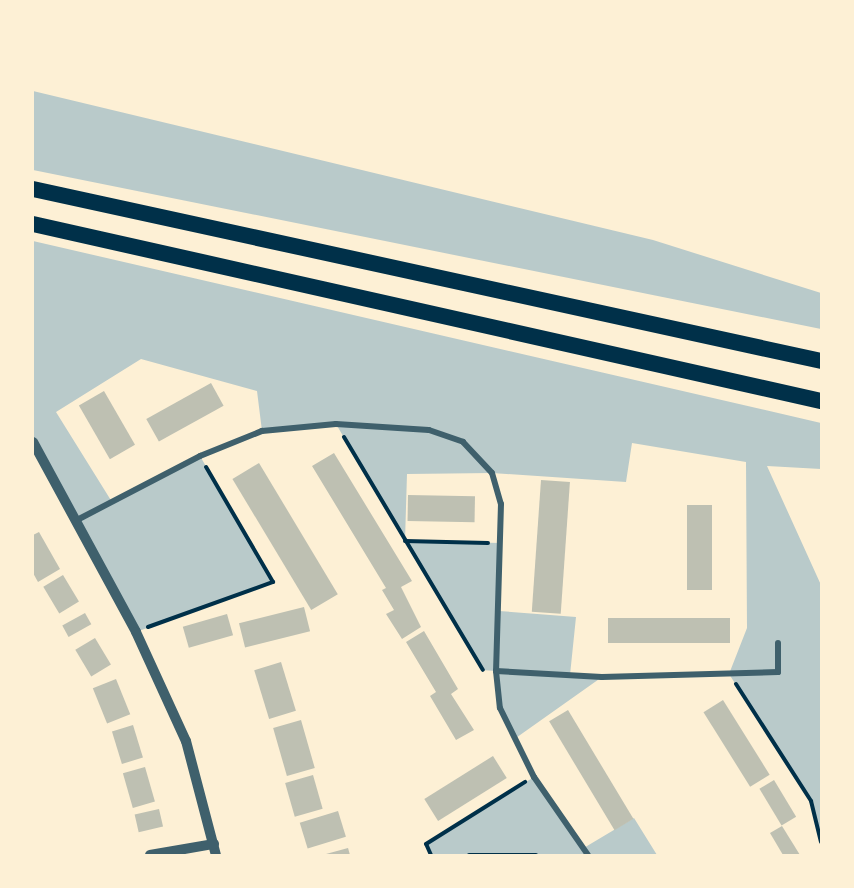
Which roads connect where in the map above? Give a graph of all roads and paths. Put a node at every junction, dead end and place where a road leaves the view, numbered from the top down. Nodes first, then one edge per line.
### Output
1 (33, 189) edge
2 (33, 224) edge
3 (821, 361) edge
4 (821, 401) edge
5 (336, 424) junction
6 (33, 442) edge
7 (200, 456) junction
8 (77, 520) junction
9 (405, 541) junction
10 (501, 543) junction
11 (136, 632) junction
12 (778, 643) dead end
13 (496, 671) junction
14 (729, 674) junction
15 (534, 777) junction
16 (821, 842) edge
17 (215, 849) edge
18 (150, 855) edge
19 (431, 855) edge
20 (469, 855) edge
21 (536, 855) edge
22 (588, 855) edge

1 - 3 highway
2 - 4 highway
5 - 7 street
5 - 9 path
5 - 10 street
6 - 8 street
7 - 8 street
7 - 11 path
8 - 11 street
9 - 10 path
9 - 13 path
10 - 13 street
11 - 17 street
12 - 14 street
13 - 14 street
13 - 15 street
14 - 16 path
15 - 19 path
15 - 22 street
17 - 18 street
20 - 21 path

